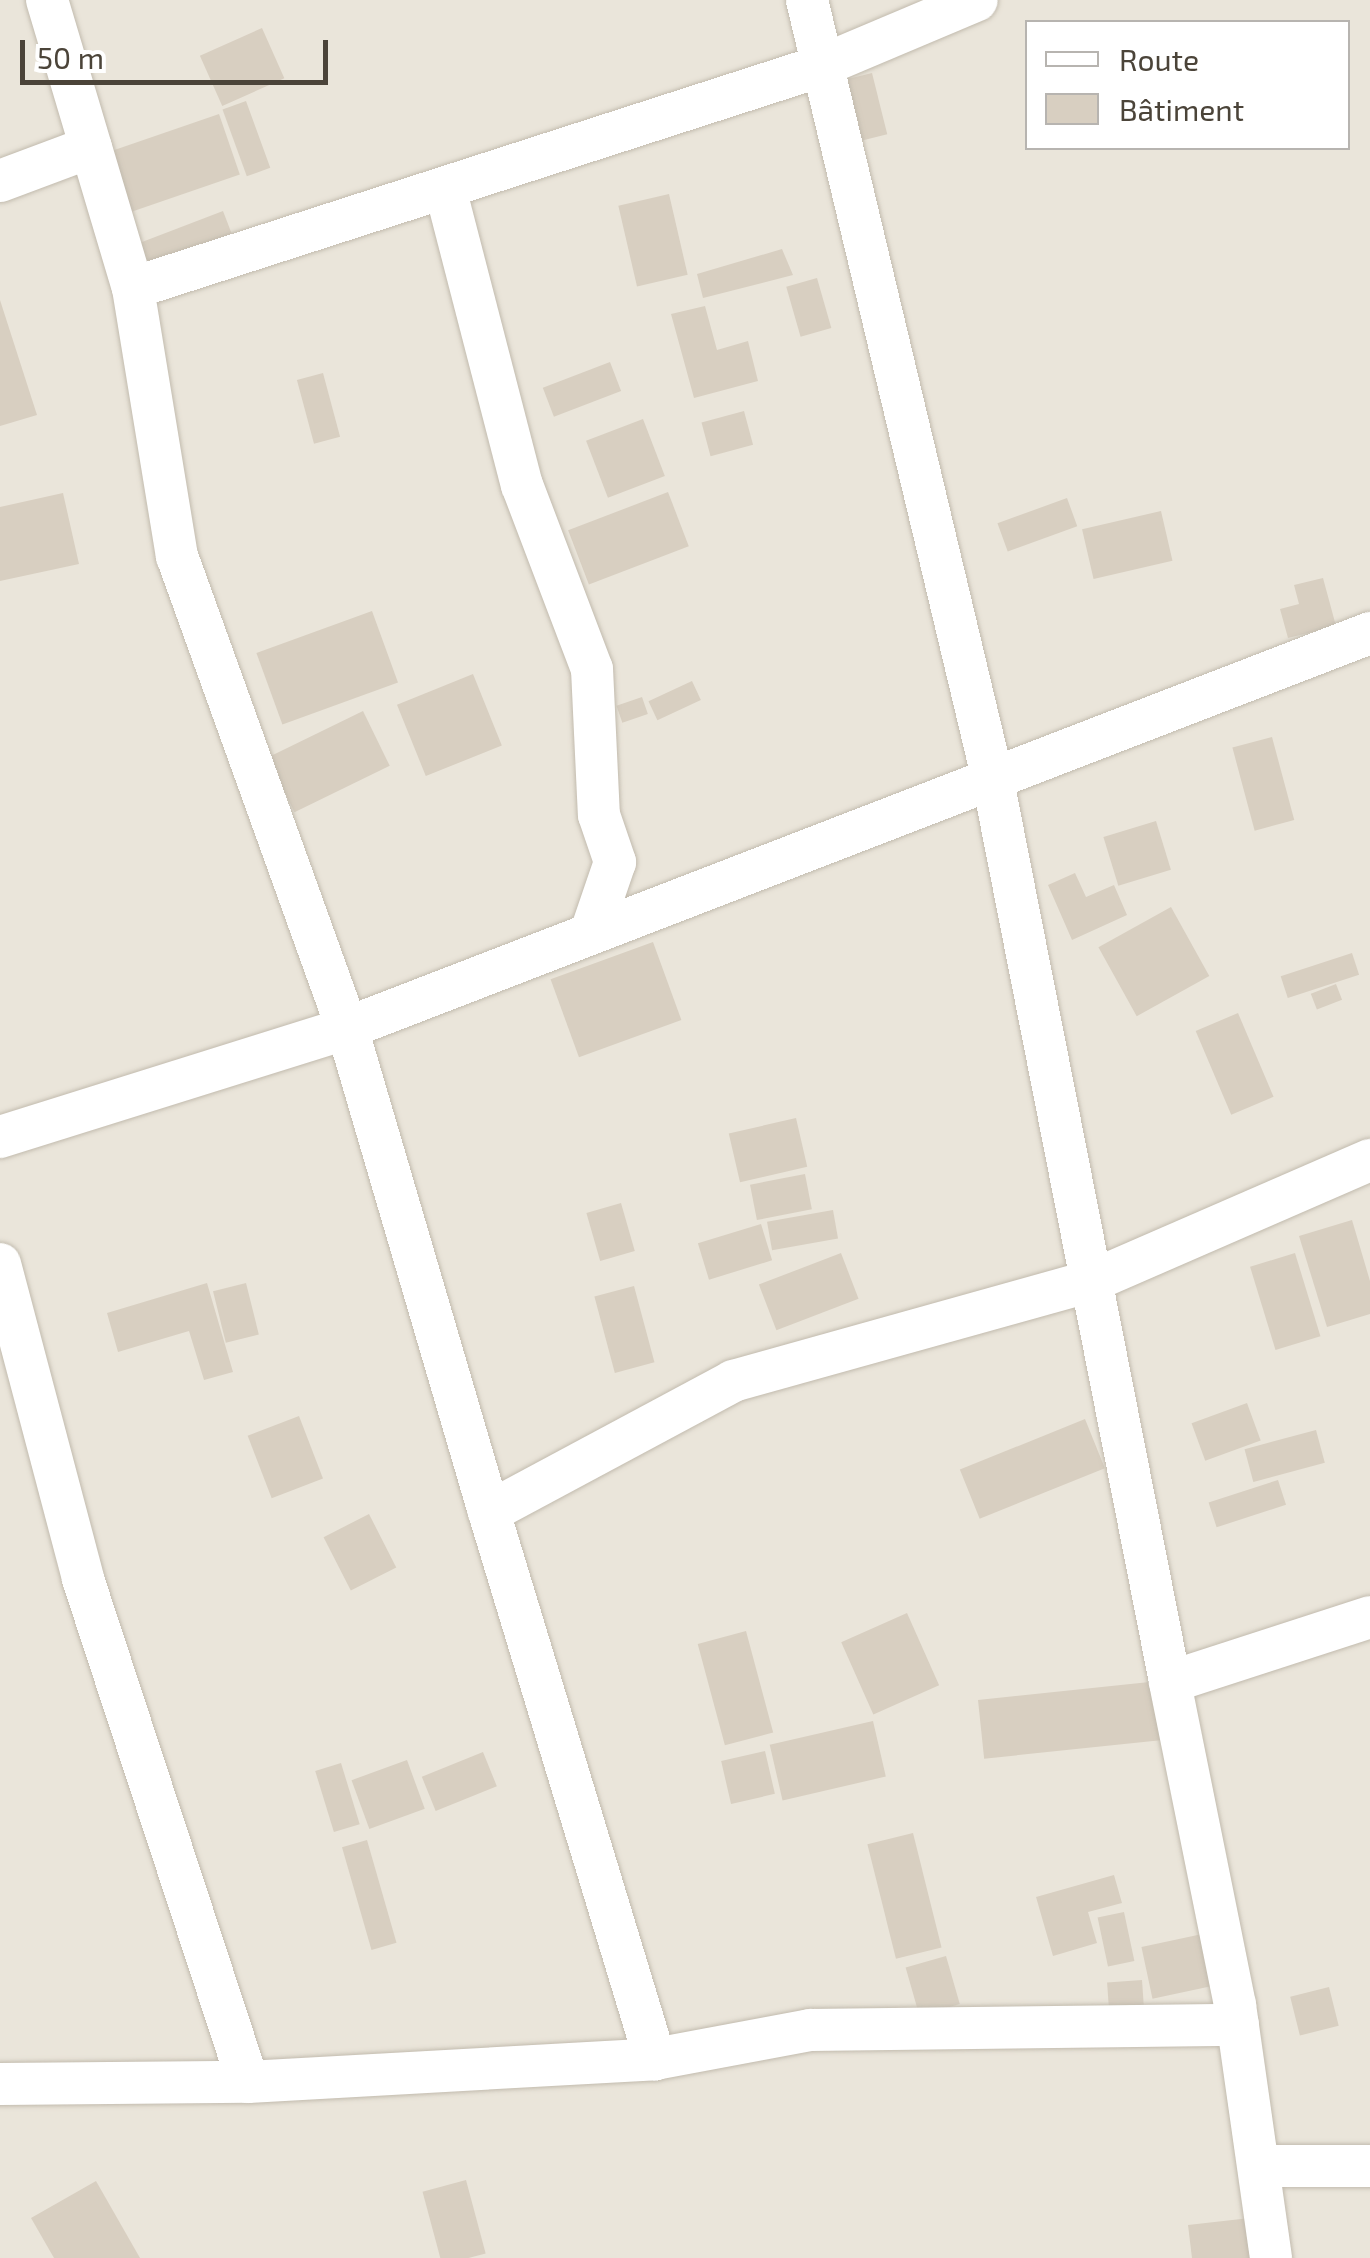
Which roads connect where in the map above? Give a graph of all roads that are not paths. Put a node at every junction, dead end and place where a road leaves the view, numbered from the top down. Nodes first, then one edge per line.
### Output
1 (47, 0) edge
2 (806, 0) edge
3 (977, 0) edge
4 (821, 66) junction
5 (91, 147) junction
6 (0, 181) edge
7 (445, 188) junction
8 (133, 288) junction
9 (1370, 633) edge
10 (992, 776) junction
11 (591, 932) junction
12 (346, 1028) junction
13 (0, 1136) edge
14 (1370, 1160) edge
15 (0, 1264) edge
16 (1094, 1280) junction
17 (489, 1512) junction
18 (1370, 1617) edge
19 (1170, 1682) junction
20 (1238, 2026) junction
21 (655, 2058) junction
22 (248, 2082) junction
23 (0, 2084) edge
24 (1263, 2166) junction
25 (1370, 2166) edge
26 (1271, 2258) edge

1 - 5 street
2 - 4 street
3 - 4 street
4 - 7 street
4 - 10 street
5 - 6 street
5 - 8 street
7 - 8 street
7 - 11 street
8 - 12 street
9 - 10 street
10 - 11 street
10 - 16 street
11 - 12 street
12 - 13 street
12 - 17 street
14 - 16 street
15 - 22 street
16 - 17 street
16 - 19 street
17 - 21 street
18 - 19 street
19 - 20 street
20 - 21 street
20 - 24 street
21 - 22 street
22 - 23 street
24 - 25 street
24 - 26 street

